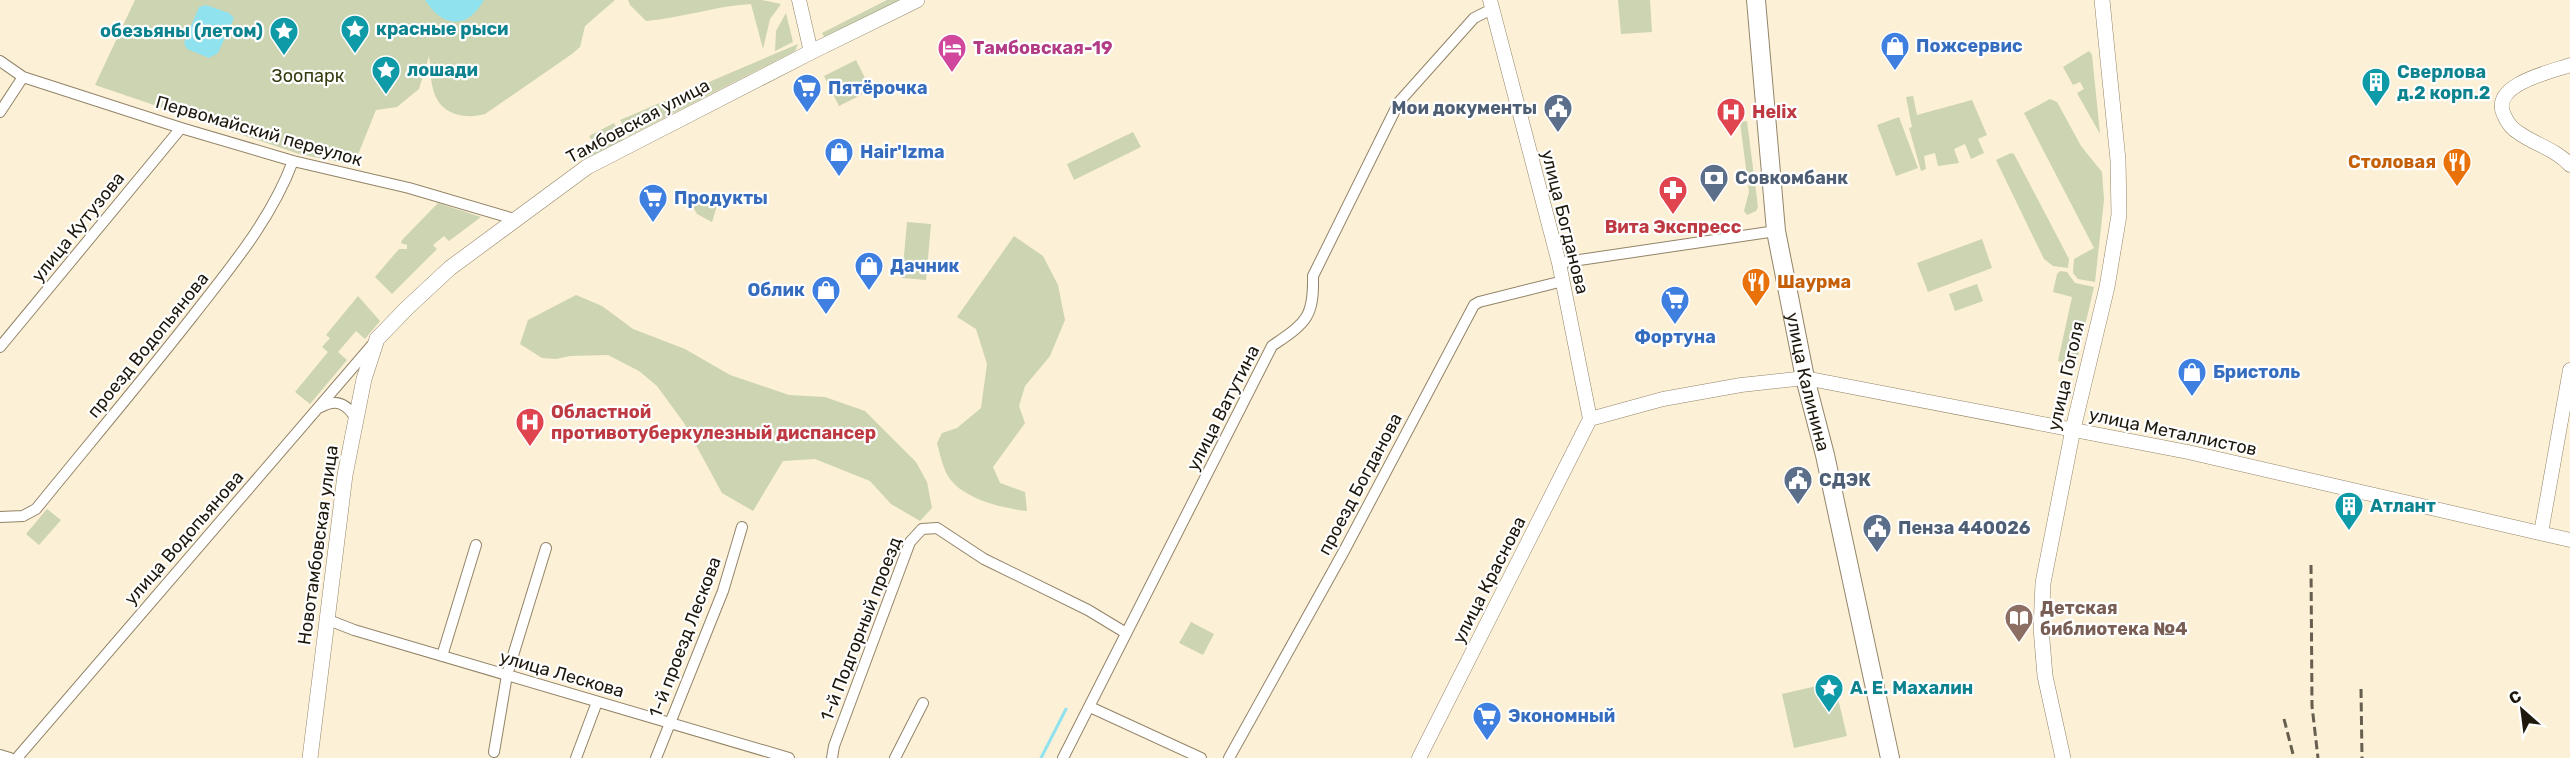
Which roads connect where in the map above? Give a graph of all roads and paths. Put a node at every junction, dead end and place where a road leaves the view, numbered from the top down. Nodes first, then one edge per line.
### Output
1 (799, 0) edge
2 (917, 0) edge
3 (1756, 0) edge
4 (2102, 0) edge
5 (1491, 4) edge
6 (811, 51) junction
7 (0, 61) edge
8 (2570, 65) edge
9 (23, 77) junction
10 (0, 112) edge
11 (181, 128) junction
12 (293, 161) junction
13 (2570, 165) edge
14 (514, 219) junction
15 (1776, 231) junction
16 (1559, 263) junction
17 (1563, 281) junction
18 (378, 339) junction
19 (0, 347) edge
20 (2570, 370) edge
21 (1805, 378) junction
22 (318, 409) junction
23 (357, 418) junction
24 (1590, 419) junction
25 (2073, 429) junction
26 (0, 517) edge
27 (742, 527) dead end
28 (2541, 533) junction
29 (2570, 540) edge
30 (476, 545) dead end
31 (546, 548) dead end
32 (326, 619) junction
33 (1126, 633) junction
34 (442, 656) junction
35 (507, 675) junction
36 (597, 702) junction
37 (922, 703) dead end
38 (1090, 706) junction
39 (672, 722) junction
40 (494, 752) dead end
41 (0, 755) edge
42 (10, 758) edge
43 (17, 758) edge
44 (310, 758) edge
45 (576, 758) edge
46 (656, 758) edge
47 (789, 758) edge
48 (832, 758) edge
49 (895, 758) edge
50 (1063, 758) edge
51 (1202, 758) edge
52 (1229, 758) edge
53 (1419, 758) edge
54 (1890, 758) edge
55 (2063, 758) edge

1 - 6 street
2 - 6 main road, Тамбовская улица
3 - 15 main road, улица Калинина
4 - 25 main road, улица Гоголя
5 - 16 street, улица Богданова
5 - 33 street, улица Ватутина
6 - 14 main road, Тамбовская улица
7 - 9 street, Первомайский переулок
8 - 13 street
9 - 10 street
9 - 11 street, Первомайский переулок
11 - 12 street, Первомайский переулок
11 - 19 street, улица Кутузова
12 - 14 street, Первомайский переулок
12 - 26 street, проезд Водопьянова
14 - 18 main road, Тамбовская улица
15 - 16 street
15 - 21 main road, улица Калинина
16 - 17 street, улица Богданова
17 - 24 street, улица Богданова
17 - 52 street, проезд Богданова
18 - 22 street, улица Водопьянова
18 - 23 main road, Новотамбовская улица
20 - 28 street
21 - 24 street, улица Металлистов
21 - 25 street, улица Металлистов
21 - 54 main road, улица Калинина
22 - 23 street
22 - 43 street, улица Водопьянова
23 - 32 main road, Новотамбовская улица
24 - 53 street, улица Краснова
25 - 28 street, улица Металлистов
25 - 55 main road, улица Гоголя
27 - 39 street, 1-й проезд Лескова
28 - 29 street, улица Металлистов
30 - 34 street
31 - 35 street
32 - 34 street, улица Лескова
32 - 44 main road, Новотамбовская улица
33 - 38 street, улица Ватутина
33 - 48 street, 1-й Подгорный проезд
34 - 35 street, улица Лескова
35 - 36 street, улица Лескова
35 - 40 street
36 - 39 street, улица Лескова
36 - 45 street
37 - 49 street
38 - 50 street, улица Ватутина
38 - 51 street
39 - 46 street, 1-й проезд Лескова
39 - 47 street, улица Лескова
41 - 42 street

